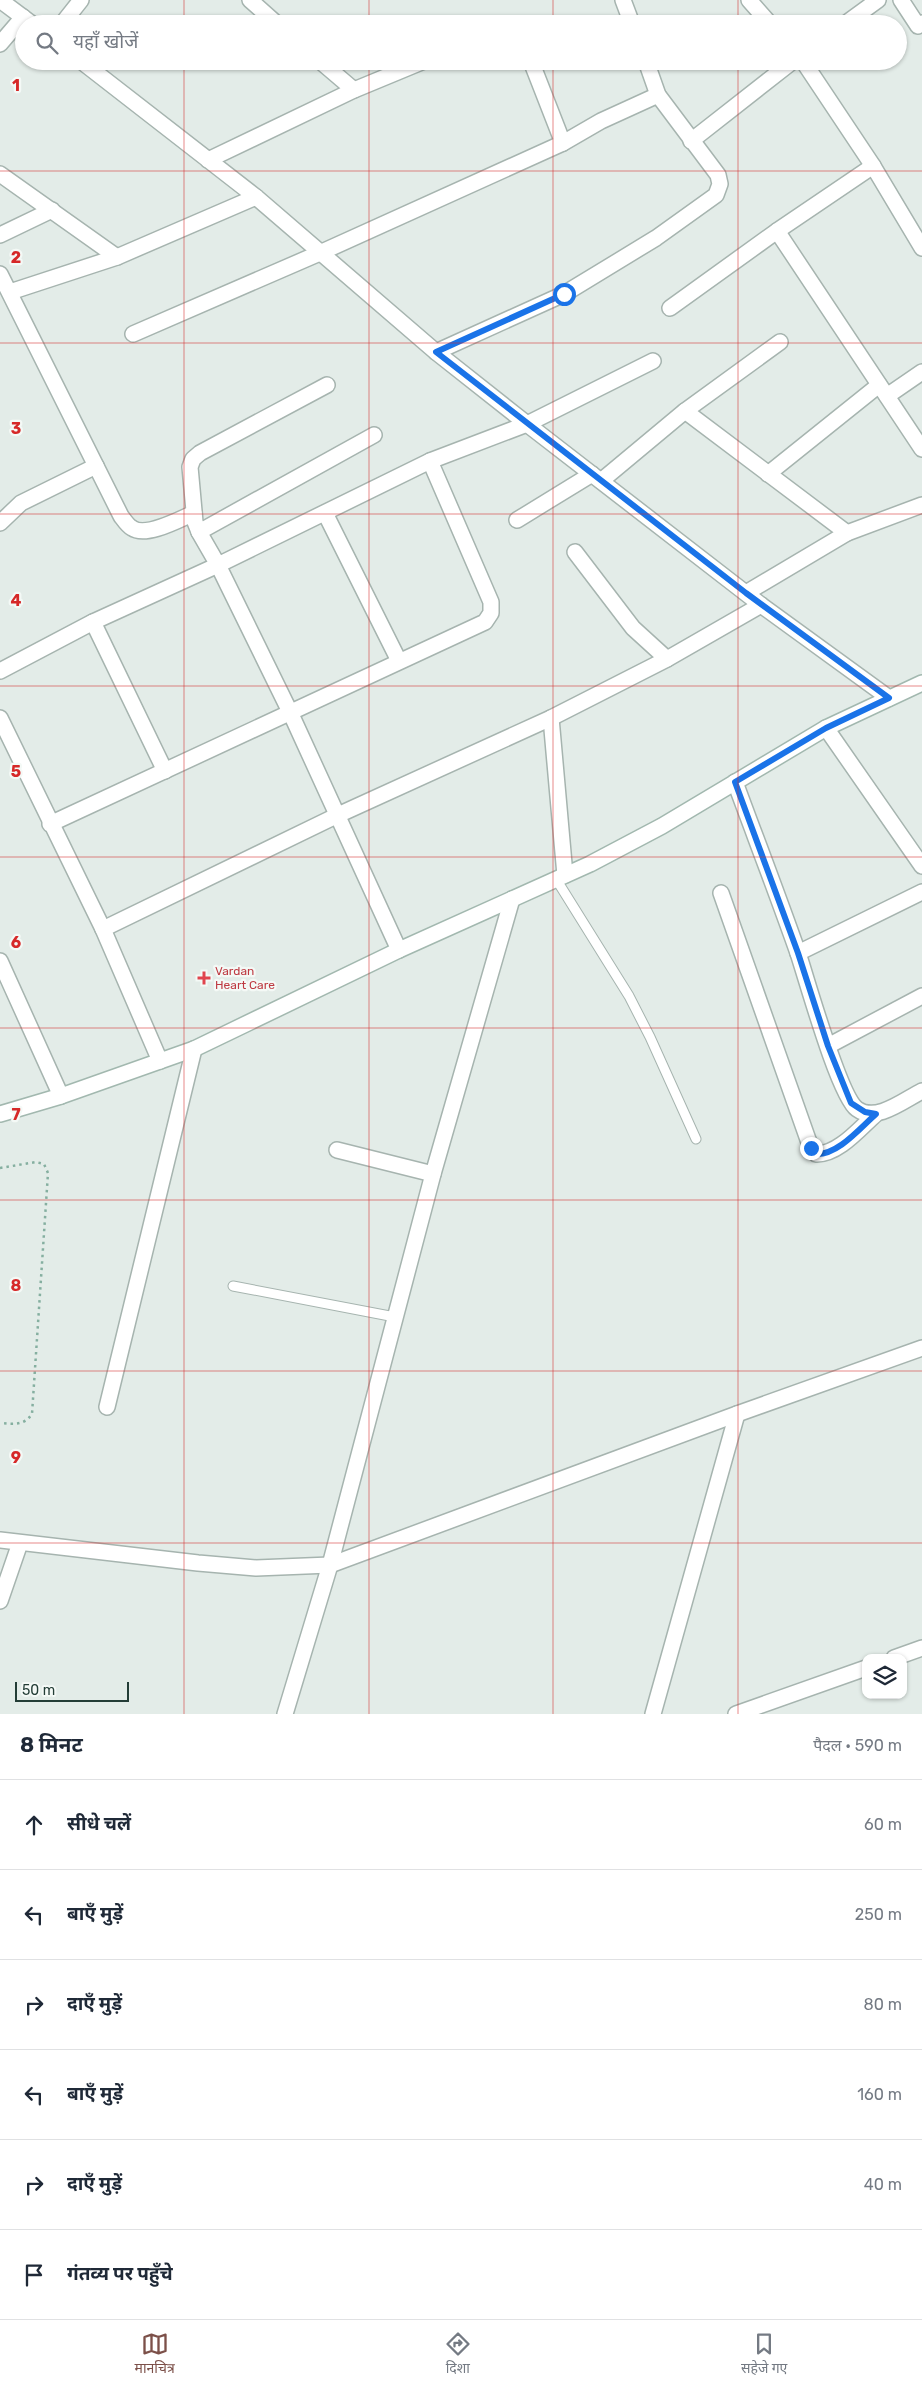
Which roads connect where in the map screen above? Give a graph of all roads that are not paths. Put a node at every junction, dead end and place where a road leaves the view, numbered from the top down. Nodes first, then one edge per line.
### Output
1 (0, 0) edge
2 (81, 0) edge
3 (250, 0) edge
4 (623, 0) edge
5 (749, 0) edge
6 (878, 0) edge
7 (901, 0) edge
8 (21, 15) edge
9 (69, 15) edge
10 (267, 15) edge
11 (629, 15) edge
12 (762, 15) edge
13 (857, 15) edge
14 (920, 27) edge
15 (15, 31) edge
16 (0, 44) edge
17 (93, 70) edge
18 (331, 70) edge
19 (402, 70) edge
20 (534, 70) edge
21 (649, 70) edge
22 (781, 70) edge
23 (809, 70) edge
24 (354, 90) junction
25 (658, 95) junction
26 (691, 140) junction
27 (562, 143) junction
28 (208, 160) junction
29 (873, 166) junction
30 (0, 174) edge
31 (256, 197) junction
32 (52, 210) junction
33 (777, 231) junction
34 (0, 235) edge
35 (922, 248) edge
36 (322, 252) junction
37 (117, 257) junction
38 (0, 274) edge
39 (10, 292) junction
40 (670, 308) dead end
41 (133, 334) dead end
42 (780, 342) dead end
43 (436, 352) junction
44 (653, 360) dead end
45 (922, 372) edge
46 (326, 385) dead end
47 (883, 390) junction
48 (685, 412) junction
49 (527, 424) junction
50 (374, 435) dead end
51 (922, 449) edge
52 (430, 461) junction
53 (96, 466) junction
54 (768, 474) junction
55 (596, 477) junction
56 (922, 505) edge
57 (194, 513) junction
58 (325, 513) junction
59 (517, 520) dead end
60 (0, 523) edge
61 (199, 532) junction
62 (847, 533) junction
63 (575, 552) dead end
64 (218, 565) junction
65 (746, 593) junction
66 (761, 604) junction
67 (93, 622) junction
68 (667, 659) junction
69 (399, 661) junction
70 (0, 671) edge
71 (922, 683) edge
72 (889, 698) junction
73 (291, 714) junction
74 (0, 718) edge
75 (551, 718) junction
76 (826, 728) junction
77 (165, 771) junction
78 (735, 782) junction
79 (338, 814) junction
80 (50, 824) junction
81 (922, 866) edge
82 (560, 877) junction
83 (922, 892) edge
84 (720, 893) dead end
85 (512, 899) junction
86 (103, 929) junction
87 (399, 950) junction
88 (798, 953) junction
89 (1, 967) edge
90 (922, 996) edge
91 (828, 1046) junction
92 (194, 1048) junction
93 (160, 1061) junction
94 (922, 1091) edge
95 (61, 1096) junction
96 (0, 1114) edge
97 (876, 1114) junction
98 (696, 1139) dead end
99 (337, 1150) dead end
100 (433, 1174) junction
101 (233, 1286) dead end
102 (395, 1318) junction
103 (922, 1348) edge
104 (107, 1407) dead end
105 (737, 1414) junction
106 (0, 1540) edge
107 (20, 1543) junction
108 (330, 1565) junction
109 (0, 1601) edge
110 (922, 1648) edge
111 (905, 1654) edge
112 (862, 1669) edge
113 (285, 1714) edge
114 (653, 1714) edge
115 (736, 1714) edge

1 - 8 street
2 - 9 street
3 - 10 street
4 - 11 street
5 - 12 street
6 - 13 street
7 - 14 street
15 - 16 street
17 - 28 street
18 - 24 street
19 - 24 street
20 - 27 street
21 - 25 street
22 - 26 street
23 - 29 street
24 - 28 street
25 - 26 street
25 - 27 street
26 - 43 street
27 - 36 street
28 - 31 street
29 - 33 street
29 - 35 street
30 - 32 street
31 - 36 street
31 - 37 street
32 - 34 street
32 - 37 street
33 - 40 street
33 - 47 street
36 - 41 street
36 - 43 street
37 - 39 street
38 - 39 street
39 - 53 street
42 - 48 street
43 - 49 street
44 - 49 street
45 - 47 street
46 - 57 street
47 - 51 street
47 - 54 street
48 - 54 street
48 - 55 street
49 - 52 street
49 - 55 street
50 - 61 street
52 - 58 street
52 - 69 street
53 - 57 street
53 - 60 street
54 - 62 street
55 - 59 street
55 - 65 street
56 - 62 street
57 - 61 street
58 - 64 street
58 - 69 street
61 - 64 street
62 - 65 street
63 - 68 street
64 - 67 street
64 - 73 street
65 - 66 street
66 - 68 street
66 - 72 street
67 - 70 street
67 - 77 street
68 - 75 street
69 - 73 street
71 - 72 street
72 - 76 street
73 - 77 street
73 - 79 street
74 - 80 street
75 - 79 street
75 - 82 street
76 - 78 street
76 - 81 street
77 - 80 street
78 - 82 street
78 - 88 street
79 - 86 street
79 - 87 street
80 - 86 street
82 - 85 street
82 - 98 lane
83 - 88 street
84 - 97 street
85 - 87 street
85 - 100 street
86 - 93 street
87 - 92 street
88 - 91 street
89 - 95 street
90 - 91 street
91 - 97 street
92 - 93 street
92 - 104 street
93 - 95 street
94 - 97 street
95 - 96 street
99 - 100 street
100 - 102 street
101 - 102 lane
102 - 108 street
103 - 105 street
105 - 108 street
105 - 114 street
106 - 107 street
107 - 108 street
107 - 109 street
108 - 113 street
110 - 111 street
112 - 115 street

